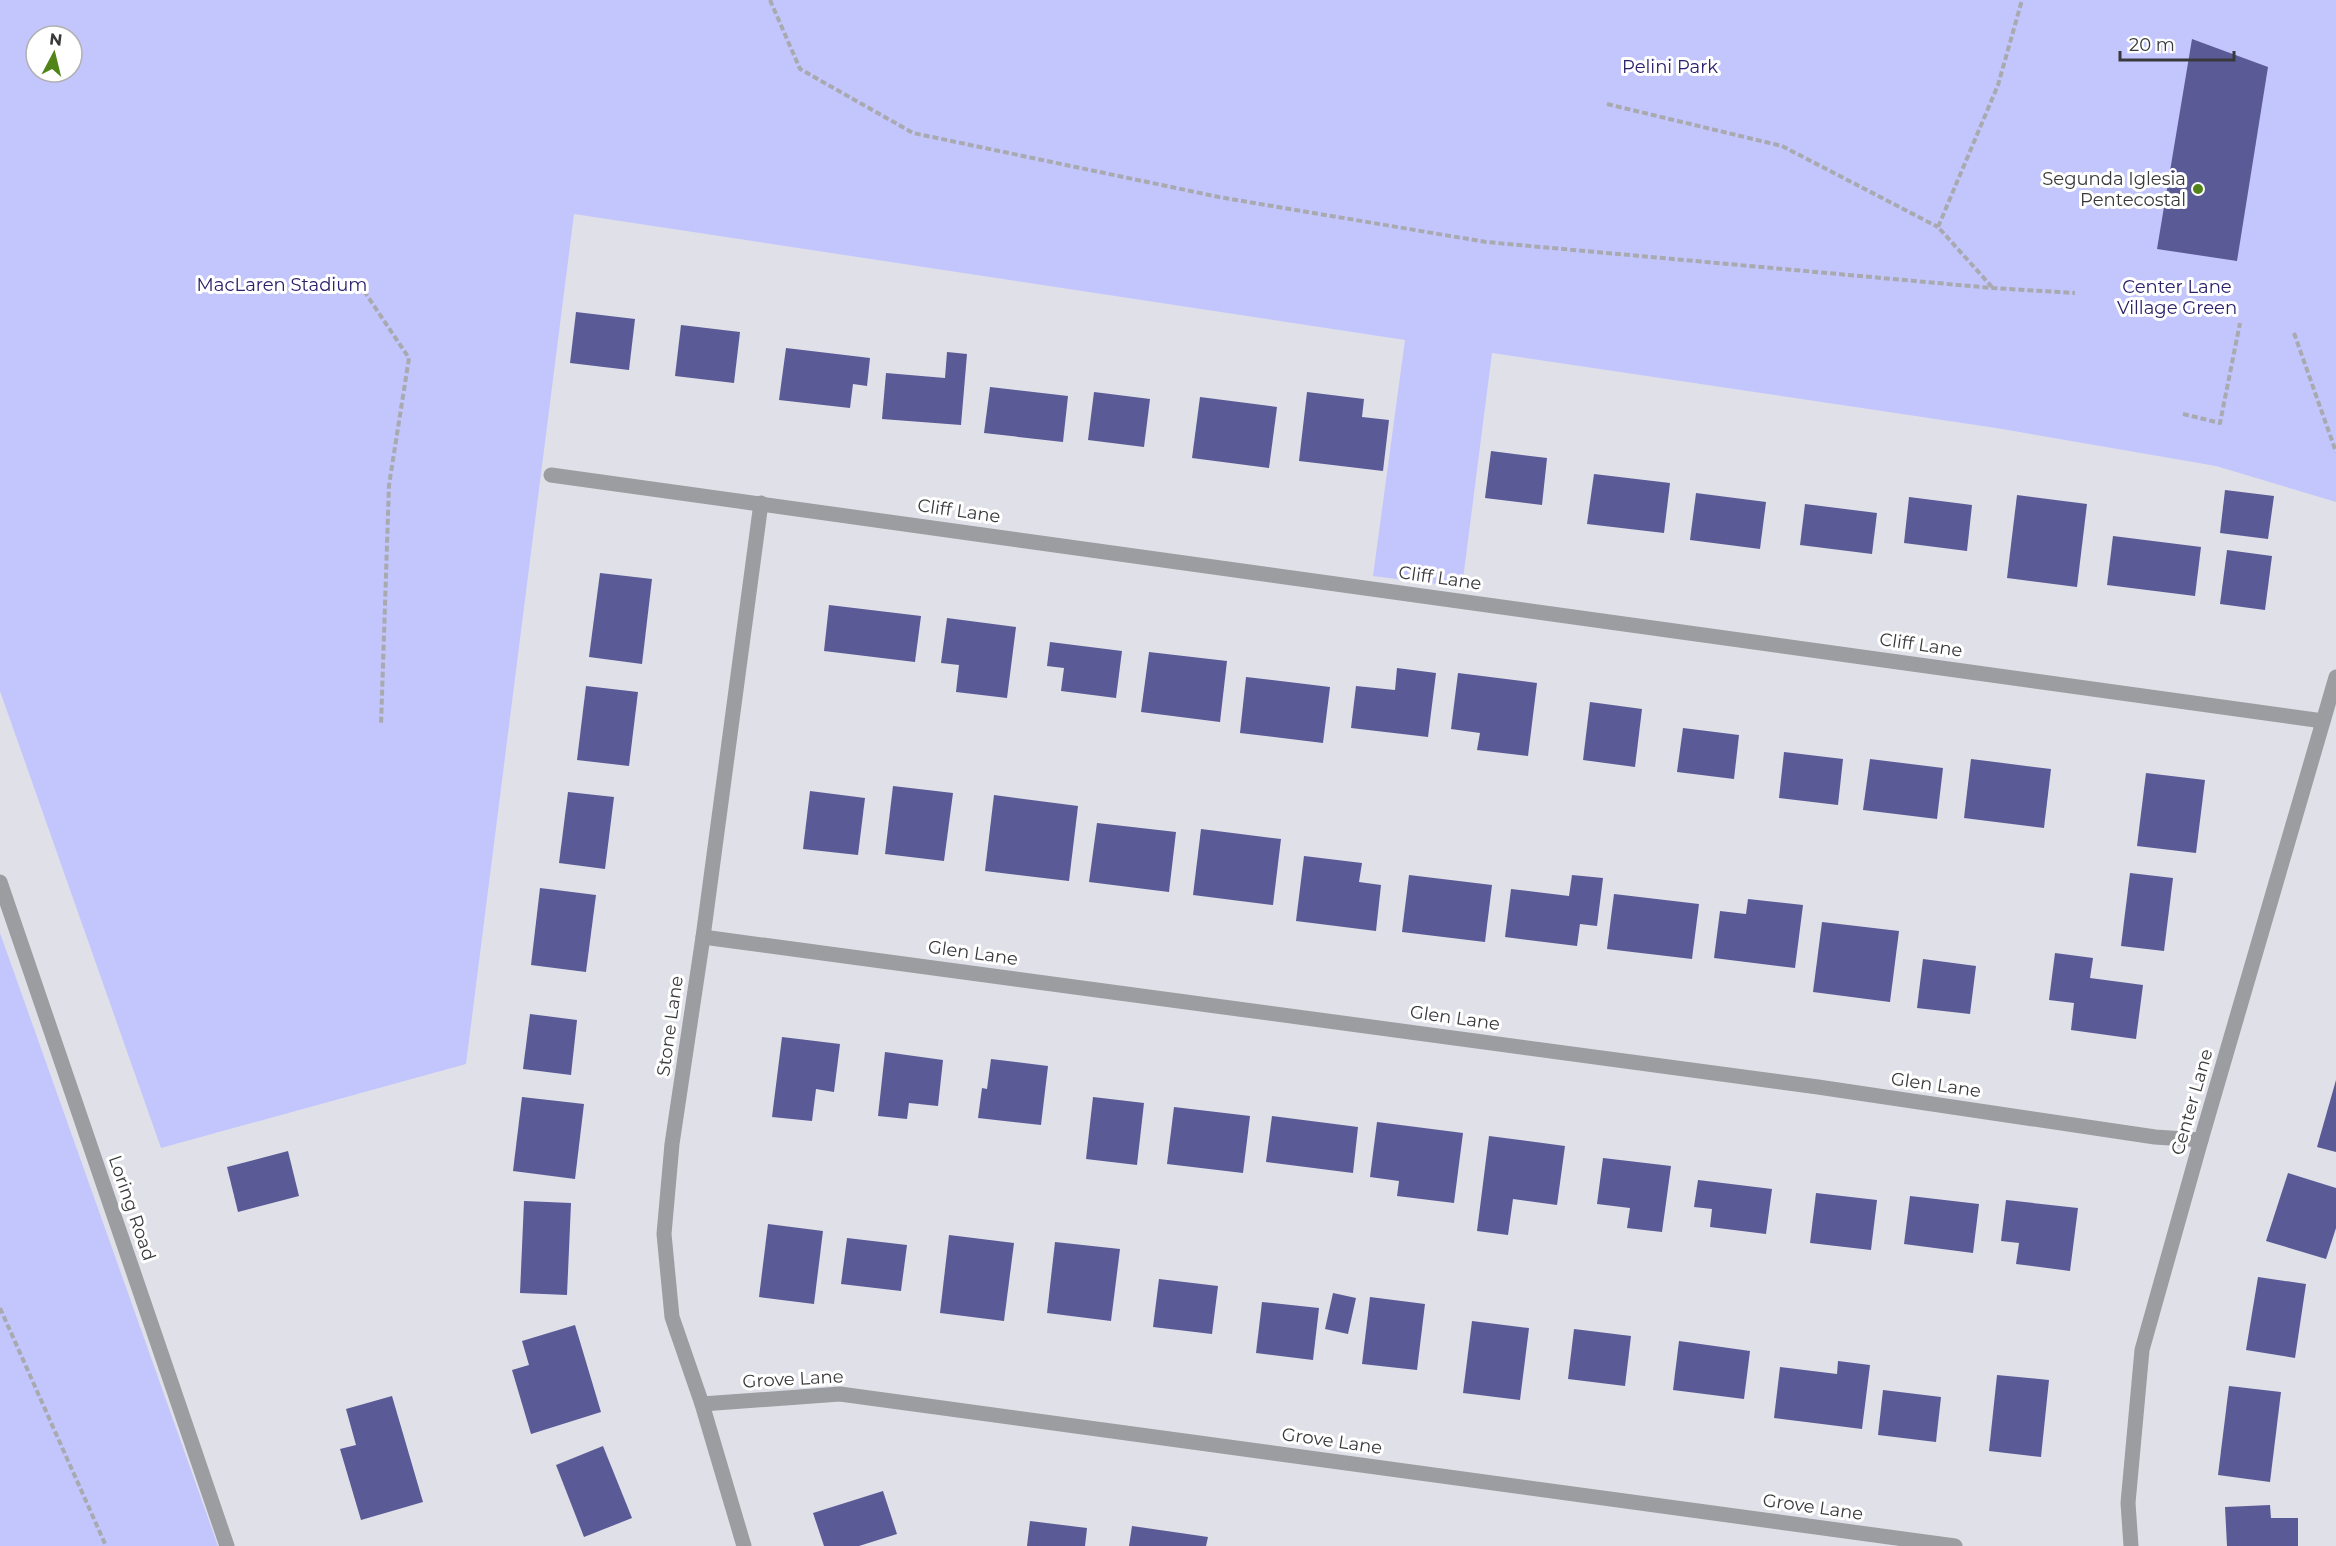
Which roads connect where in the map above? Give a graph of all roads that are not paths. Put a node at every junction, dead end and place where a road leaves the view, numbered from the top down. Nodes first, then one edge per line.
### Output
1 (551, 475) dead end
2 (761, 503) junction
3 (2336, 677) edge
4 (2324, 721) junction
5 (0, 882) edge
6 (703, 937) junction
7 (2201, 1140) junction
8 (702, 1404) junction
9 (227, 1546) edge
10 (744, 1546) edge
11 (1955, 1546) edge
12 (2131, 1546) edge

1 - 2 street, Cliff Lane
2 - 4 street, Cliff Lane
2 - 6 street, Stone Lane
3 - 4 street, Center Lane
4 - 7 street, Center Lane
5 - 9 street, Loring Road
6 - 7 street, Glen Lane
6 - 8 street, Stone Lane
7 - 12 street, Center Lane
8 - 10 street, Stone Lane
8 - 11 street, Grove Lane

